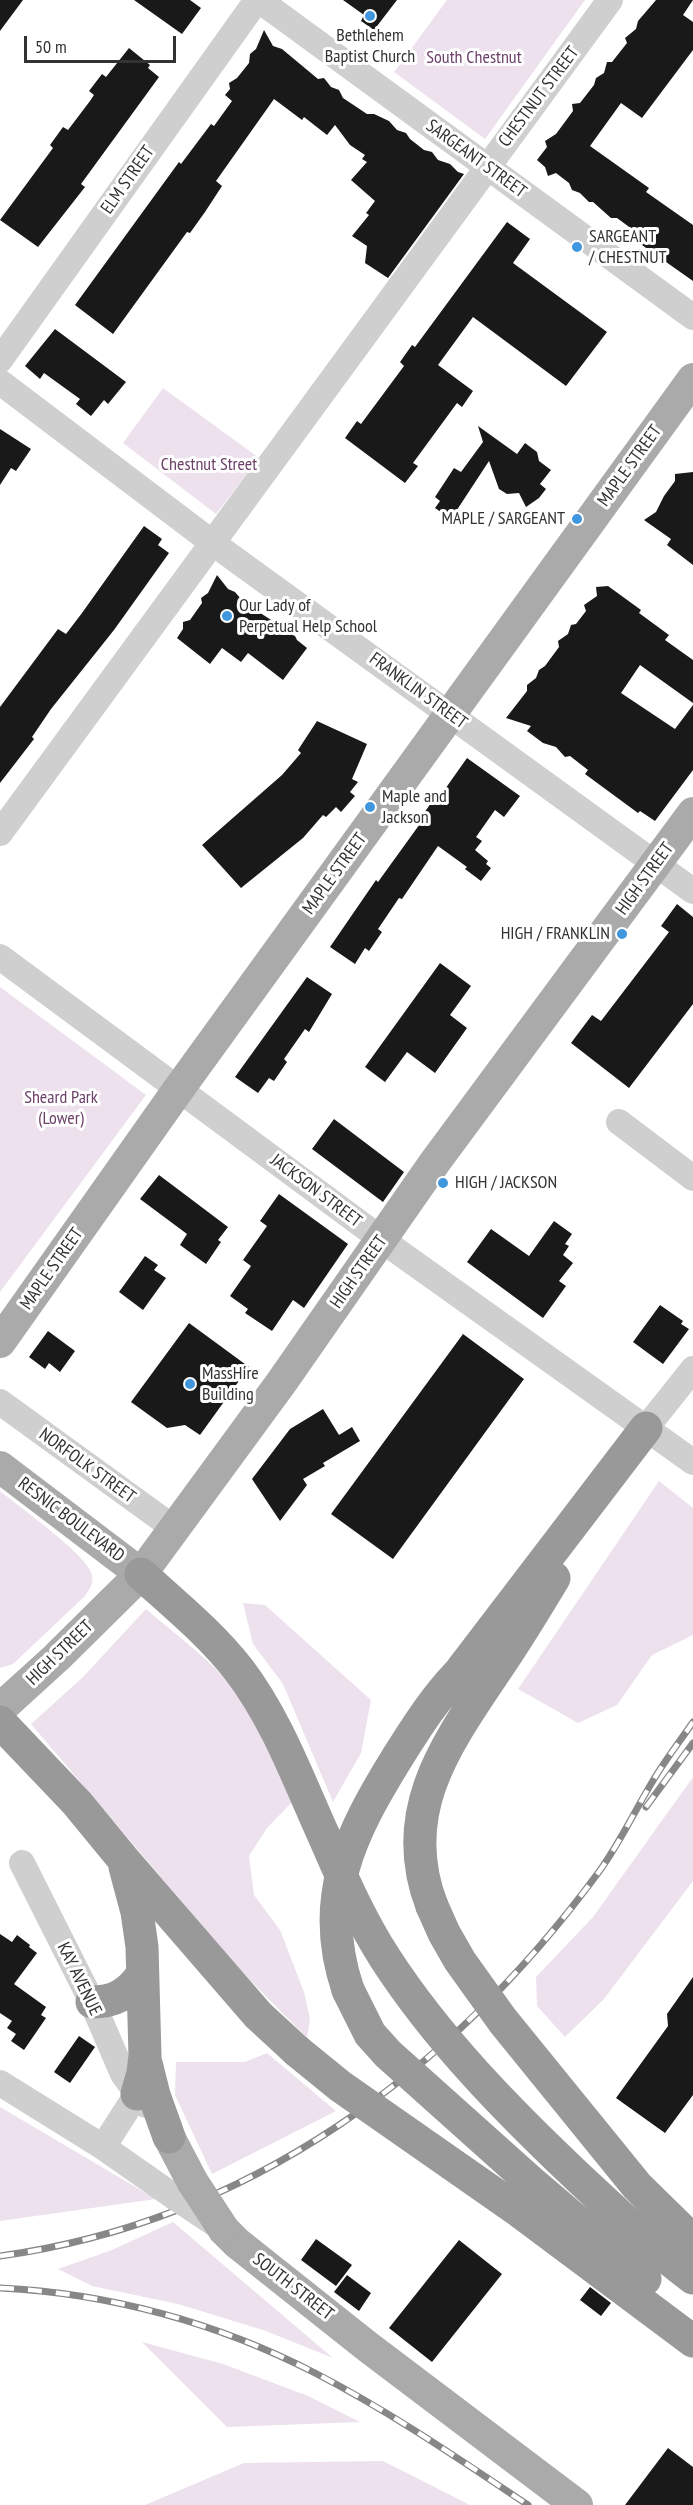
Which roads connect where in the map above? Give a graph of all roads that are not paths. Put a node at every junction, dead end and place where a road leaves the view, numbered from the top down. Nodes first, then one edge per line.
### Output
1 (258, 0) edge
2 (610, 0) edge
3 (486, 167) junction
4 (693, 317) edge
5 (0, 360) edge
6 (693, 379) edge
7 (0, 382) edge
8 (214, 544) junction
9 (451, 714) junction
10 (693, 813) edge
11 (0, 834) edge
12 (656, 864) junction
13 (693, 891) edge
14 (0, 957) edge
15 (178, 1090) junction
16 (619, 1122) dead end
17 (693, 1178) edge
18 (382, 1239) junction
19 (0, 1342) edge
20 (693, 1369) edge
21 (0, 1402) edge
22 (646, 1428) junction
23 (693, 1462) edge
24 (0, 1467) edge
25 (175, 1529) junction
26 (141, 1574) junction
27 (0, 1709) edge
28 (0, 1722) edge
29 (123, 1859) junction
30 (22, 1863) dead end
31 (141, 1976) junction
32 (92, 2002) junction
33 (145, 2056) junction
34 (0, 2083) edge
35 (137, 2094) junction
36 (169, 2137) junction
37 (102, 2147) junction
38 (184, 2189) junction
39 (224, 2230) joint
40 (693, 2241) edge
41 (693, 2278) edge
42 (693, 2319) edge
43 (693, 2341) edge
44 (571, 2500) edge

1 - 3 street, SARGEANT STREET
1 - 5 street, ELM STREET
2 - 3 street, CHESTNUT STREET
3 - 4 street, SARGEANT STREET
3 - 8 street, CHESTNUT STREET
6 - 9 main road, MAPLE STREET
7 - 8 street, FRANKLIN STREET
8 - 9 street, FRANKLIN STREET
8 - 11 street, CHESTNUT STREET
9 - 12 street, FRANKLIN STREET
9 - 15 main road, MAPLE STREET
10 - 12 main road, HIGH STREET
12 - 13 street, FRANKLIN STREET
12 - 18 main road, HIGH STREET
14 - 15 street, JACKSON STREET
15 - 18 street, JACKSON STREET
15 - 19 main road, MAPLE STREET
16 - 17 street
18 - 22 street, JACKSON STREET
18 - 25 main road, HIGH STREET
20 - 22 street
21 - 25 street, NORFOLK STREET
22 - 23 street, JACKSON STREET
22 - 40 highway, bridge
22 - 42 highway, bridge
24 - 26 main road, RESNIC BOULEVARD
25 - 26 main road, HIGH STREET
26 - 27 main road, HIGH STREET
26 - 41 highway, bridge
28 - 29 highway
29 - 31 highway
29 - 43 highway, bridge
30 - 32 street, KAY AVENUE
31 - 32 highway
31 - 33 highway
32 - 35 street, KAY AVENUE
33 - 35 highway
33 - 36 highway
34 - 37 street
35 - 36 street, KAY AVENUE
35 - 37 street
36 - 38 main road, KAY AVENUE
37 - 38 street
38 - 39 main road, KAY AVENUE, bridge
39 - 44 main road, SOUTH STREET

